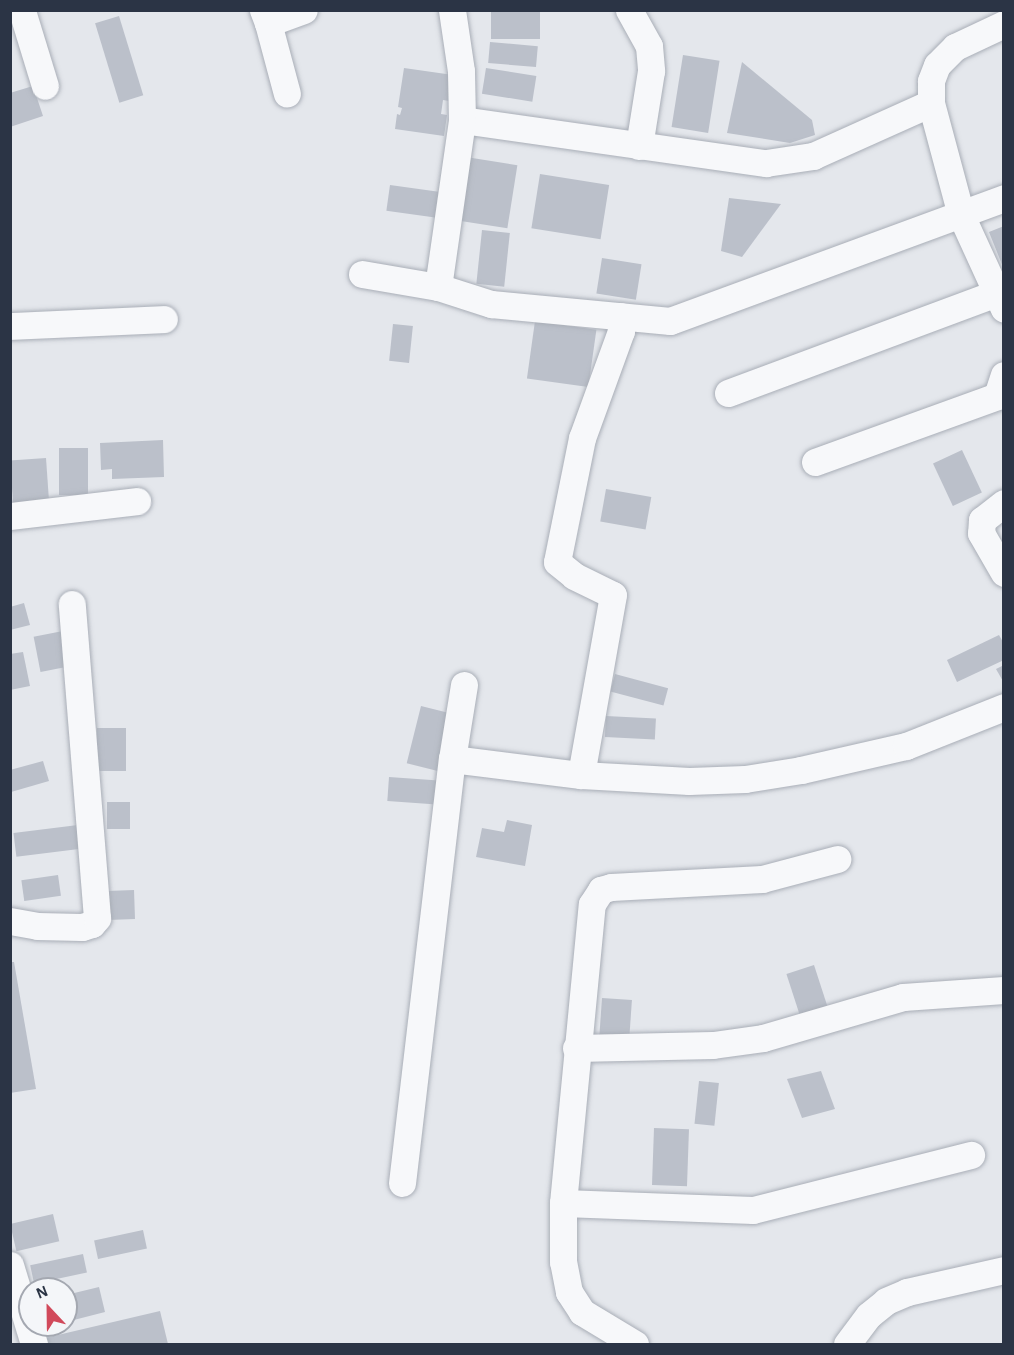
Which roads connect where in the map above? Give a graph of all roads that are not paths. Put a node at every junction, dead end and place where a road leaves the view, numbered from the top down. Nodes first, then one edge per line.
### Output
1 (304, 10) edge
2 (452, 10) edge
3 (629, 10) edge
4 (22, 14) edge
5 (266, 17) edge
6 (1004, 24) edge
7 (45, 86) dead end
8 (287, 94) dead end
9 (931, 103) junction
10 (462, 120) junction
11 (639, 146) junction
12 (1004, 198) edge
13 (962, 215) junction
14 (362, 274) dead end
15 (438, 287) junction
16 (1000, 301) edge
17 (620, 316) junction
18 (164, 319) dead end
19 (10, 326) edge
20 (1004, 375) edge
21 (728, 393) dead end
22 (814, 462) dead end
23 (137, 501) dead end
24 (1004, 503) edge
25 (10, 516) edge
26 (1004, 573) edge
27 (72, 604) dead end
28 (464, 685) dead end
29 (1004, 707) edge
30 (452, 759) junction
31 (581, 775) junction
32 (837, 859) dead end
33 (10, 921) edge
34 (1004, 990) edge
35 (576, 1048) junction
36 (971, 1155) dead end
37 (402, 1183) dead end
38 (563, 1203) junction
39 (10, 1265) edge
40 (1004, 1270) edge
41 (34, 1344) edge
42 (635, 1344) edge
43 (847, 1344) edge

1 - 5 street
2 - 10 street
3 - 11 street
4 - 7 street
5 - 8 street
6 - 9 street
9 - 11 street
9 - 13 street
10 - 11 street
10 - 15 street
12 - 13 street
13 - 16 street
13 - 17 street
14 - 15 street
15 - 17 street
16 - 21 street
17 - 31 street
18 - 19 street
20 - 22 street
23 - 25 street
24 - 26 street
27 - 33 street
28 - 30 street
29 - 31 street
30 - 31 street
30 - 37 street
32 - 35 street
34 - 35 street
35 - 38 street
36 - 38 street
38 - 42 street
39 - 41 street
40 - 43 street

